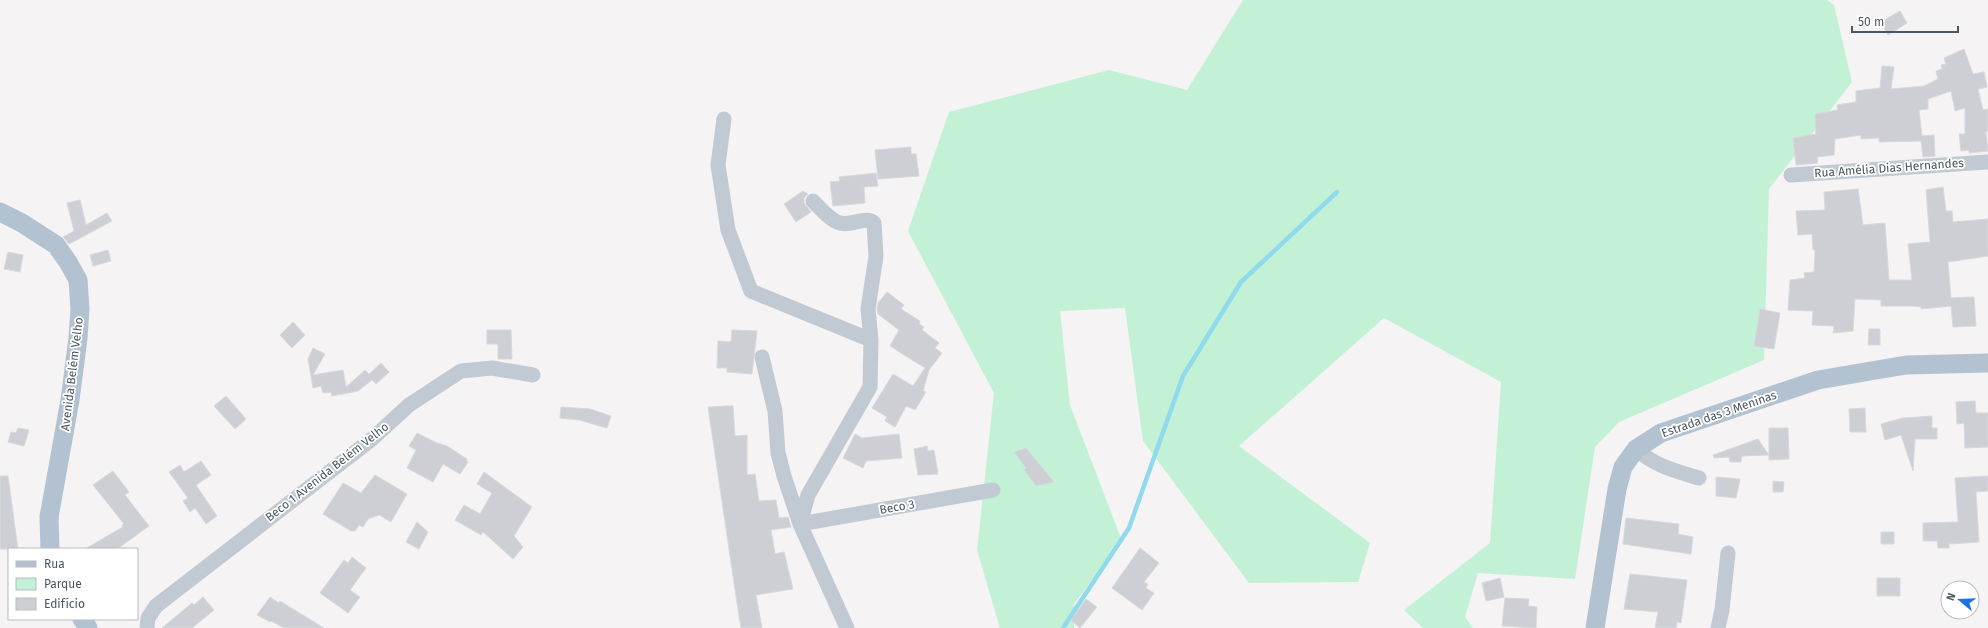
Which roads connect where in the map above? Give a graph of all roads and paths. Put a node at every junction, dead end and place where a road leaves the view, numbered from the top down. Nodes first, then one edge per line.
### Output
1 (724, 120) dead end
2 (1988, 162) edge
3 (1791, 175) dead end
4 (813, 201) dead end
5 (0, 212) edge
6 (871, 340) junction
7 (762, 357) dead end
8 (1988, 363) edge
9 (533, 375) dead end
10 (1636, 449) junction
11 (1699, 478) dead end
12 (993, 490) dead end
13 (800, 524) junction
14 (50, 548) edge
15 (1728, 553) dead end
16 (146, 628) edge
17 (847, 628) edge
18 (1595, 628) edge
19 (1718, 628) edge

1 - 6 street
2 - 3 street, Rua Amélia Dias Hernandes
4 - 6 street
5 - 14 main road, Avenida Belém Velho
6 - 13 street
7 - 13 street
8 - 10 main road, Estrada das 3 Meninas
9 - 16 street, Beco 1 Avenida Belém Velho
10 - 11 street
10 - 18 main road, Estrada das 3 Meninas
12 - 13 street, Beco 3
13 - 17 street
15 - 19 street

